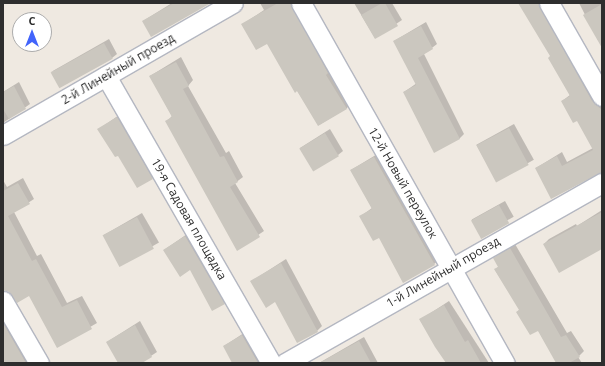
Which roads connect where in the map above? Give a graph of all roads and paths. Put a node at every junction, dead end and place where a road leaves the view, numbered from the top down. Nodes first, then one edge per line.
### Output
1 (233, 3) edge
2 (301, 3) edge
3 (549, 3) edge
4 (106, 76) junction
5 (602, 96) edge
6 (3, 134) edge
7 (602, 182) edge
8 (451, 267) junction
9 (3, 301) edge
10 (39, 363) edge
11 (271, 363) edge
12 (285, 363) edge
13 (506, 363) edge

1 - 4 street, 2-й Линейный проезд
2 - 8 street, 12-й Новый переулок
3 - 5 street
4 - 6 street, 2-й Линейный проезд
4 - 11 street, 19-я Садовая площадка
7 - 8 street, 1-й Линейный проезд
8 - 12 street, 1-й Линейный проезд
8 - 13 street, 12-й Новый переулок
9 - 10 street

